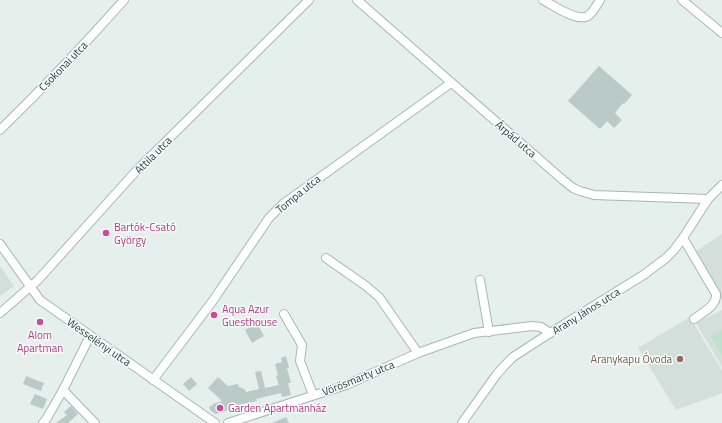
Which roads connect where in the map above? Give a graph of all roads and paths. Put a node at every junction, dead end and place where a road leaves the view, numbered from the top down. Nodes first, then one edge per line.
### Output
1 (124, 0) edge
2 (309, 0) edge
3 (357, 0) edge
4 (544, 0) edge
5 (600, 0) edge
6 (682, 0) edge
7 (722, 33) edge
8 (451, 83) junction
9 (0, 130) edge
10 (722, 185) edge
11 (708, 199) junction
12 (683, 238) junction
13 (0, 244) edge
14 (326, 258) dead end
15 (480, 280) dead end
16 (30, 288) junction
17 (0, 313) edge
18 (284, 314) dead end
19 (694, 319) dead end
20 (489, 332) junction
21 (550, 333) junction
22 (90, 336) junction
23 (418, 353) junction
24 (153, 380) junction
25 (63, 390) junction
26 (313, 395) junction
27 (43, 423) edge
28 (95, 423) edge
29 (215, 423) edge
30 (228, 423) edge
31 (462, 423) edge

1 - 9 street, Csokonai utca
2 - 16 street, Attila utca
3 - 8 street, Árpád utca
4 - 5 street
6 - 7 street
8 - 11 street, Árpád utca
8 - 24 street, Tompa utca
10 - 11 street, Arany János utca
11 - 12 street, Arany János utca
12 - 19 street
12 - 21 street, Arany János utca
13 - 16 street, Wesselényi utca
14 - 23 street
15 - 20 street
16 - 17 street, Attila utca
16 - 22 street, Wesselényi utca
18 - 26 street
20 - 21 street, Vörösmarty utca
20 - 23 street, Vörösmarty utca
21 - 31 street, Arany János utca
22 - 24 street, Wesselényi utca
22 - 25 street
23 - 26 street, Vörösmarty utca
24 - 29 street, Wesselényi utca
25 - 27 street
25 - 28 street
26 - 30 street, Vörösmarty utca

